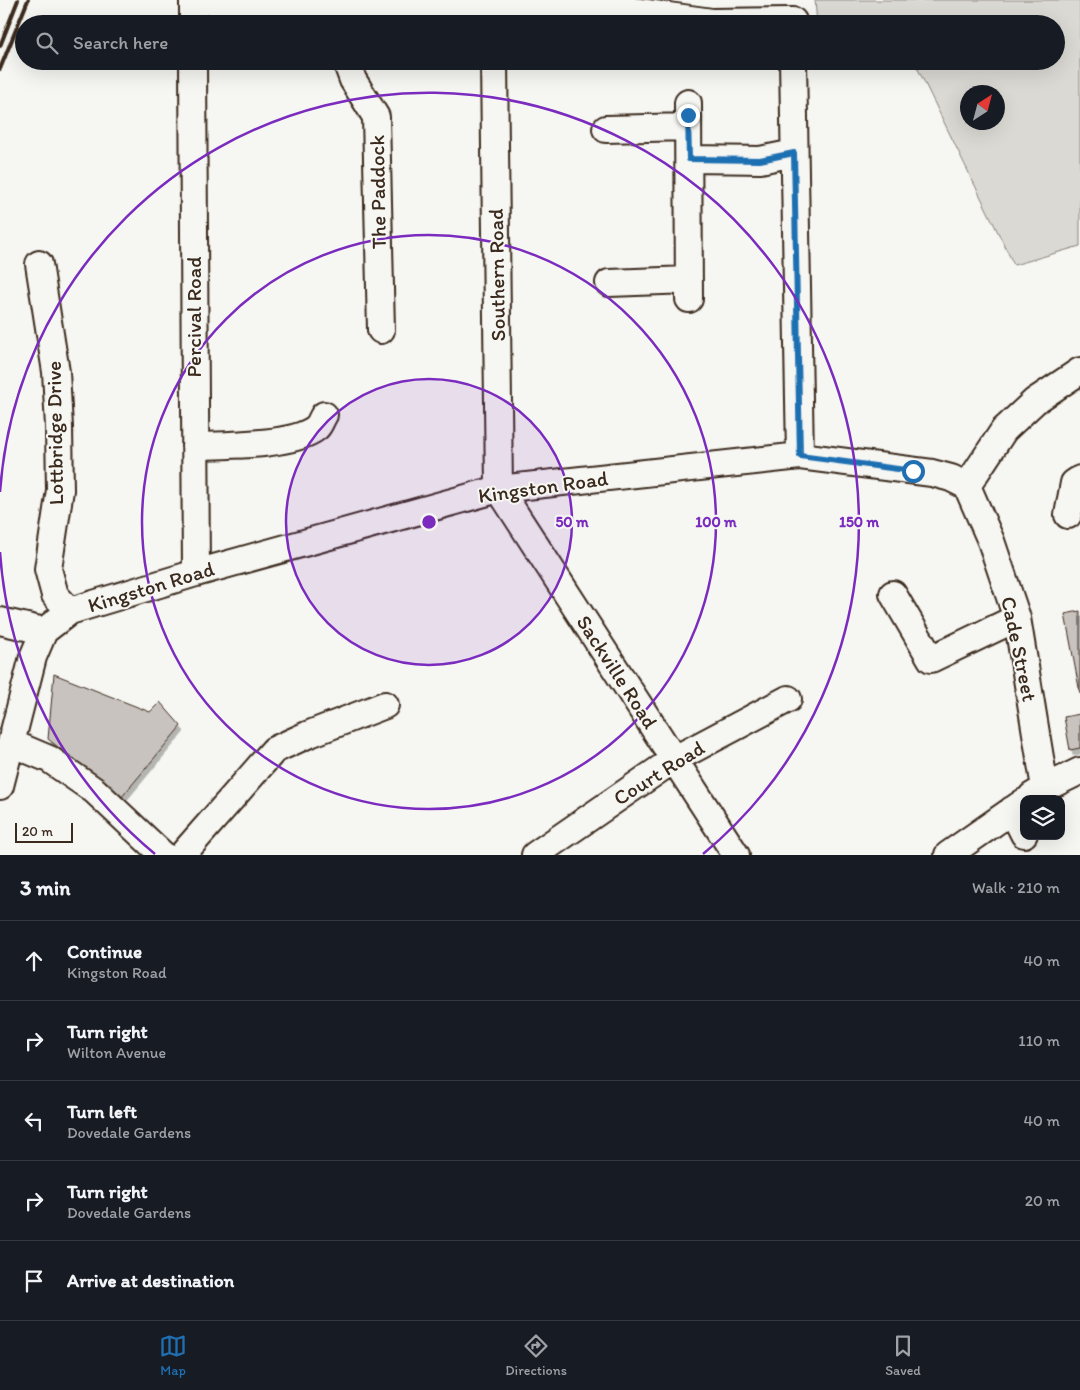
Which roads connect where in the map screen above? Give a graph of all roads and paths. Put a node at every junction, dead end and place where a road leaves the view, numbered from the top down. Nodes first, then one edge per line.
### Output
1 (193, 0) edge
2 (201, 0) edge
3 (360, 5) edge
4 (650, 7) edge
5 (494, 10) edge
6 (708, 11) edge
7 (315, 12) edge
8 (193, 15) edge
9 (793, 15) edge
10 (193, 70) edge
11 (349, 70) edge
12 (494, 70) edge
13 (793, 70) edge
14 (606, 129) dead end
15 (794, 153) junction
16 (689, 159) junction
17 (39, 264) dead end
18 (609, 283) dead end
19 (380, 330) dead end
20 (1080, 371) edge
21 (324, 415) dead end
22 (195, 446) junction
23 (800, 456) junction
24 (1080, 479) edge
25 (967, 486) junction
26 (499, 489) junction
27 (1068, 515) dead end
28 (196, 573) junction
29 (893, 594) dead end
30 (70, 611) junction
31 (1017, 618) junction
32 (0, 621) edge
33 (44, 631) junction
34 (788, 699) dead end
35 (385, 705) dead end
36 (11, 743) junction
37 (673, 760) junction
38 (1080, 771) edge
39 (0, 786) edge
40 (1027, 795) edge
41 (1036, 795) edge
42 (1020, 805) edge
43 (1025, 840) edge
44 (163, 855) edge
45 (182, 855) edge
46 (535, 855) edge
47 (736, 855) edge
48 (948, 855) edge
49 (1028, 855) edge

1 - 8 street
2 - 7 street
3 - 5 street
3 - 7 street
4 - 5 street
4 - 6 street
6 - 9 street
10 - 22 street, Percival Road
11 - 19 street, The Paddock
12 - 26 street, Southern Road
13 - 15 street
14 - 16 street
15 - 16 street
15 - 23 street
16 - 18 street
17 - 30 street, Lottbridge Drive
20 - 25 street
21 - 22 street
22 - 28 street, Percival Road
23 - 25 street, Kingston Road
23 - 26 street, Kingston Road
24 - 27 street
25 - 31 street, Cade Street
26 - 28 street, Kingston Road
26 - 37 street, Sackville Road
28 - 30 street, Kingston Road
29 - 31 street
30 - 33 street
31 - 40 street, Cade Street
32 - 33 street
33 - 36 street
34 - 37 street, Court Road
35 - 45 street
36 - 39 street
36 - 44 street
37 - 46 street, Court Road
37 - 47 street, Sackville Road
38 - 41 street
42 - 48 street
43 - 49 street, Cade Street

